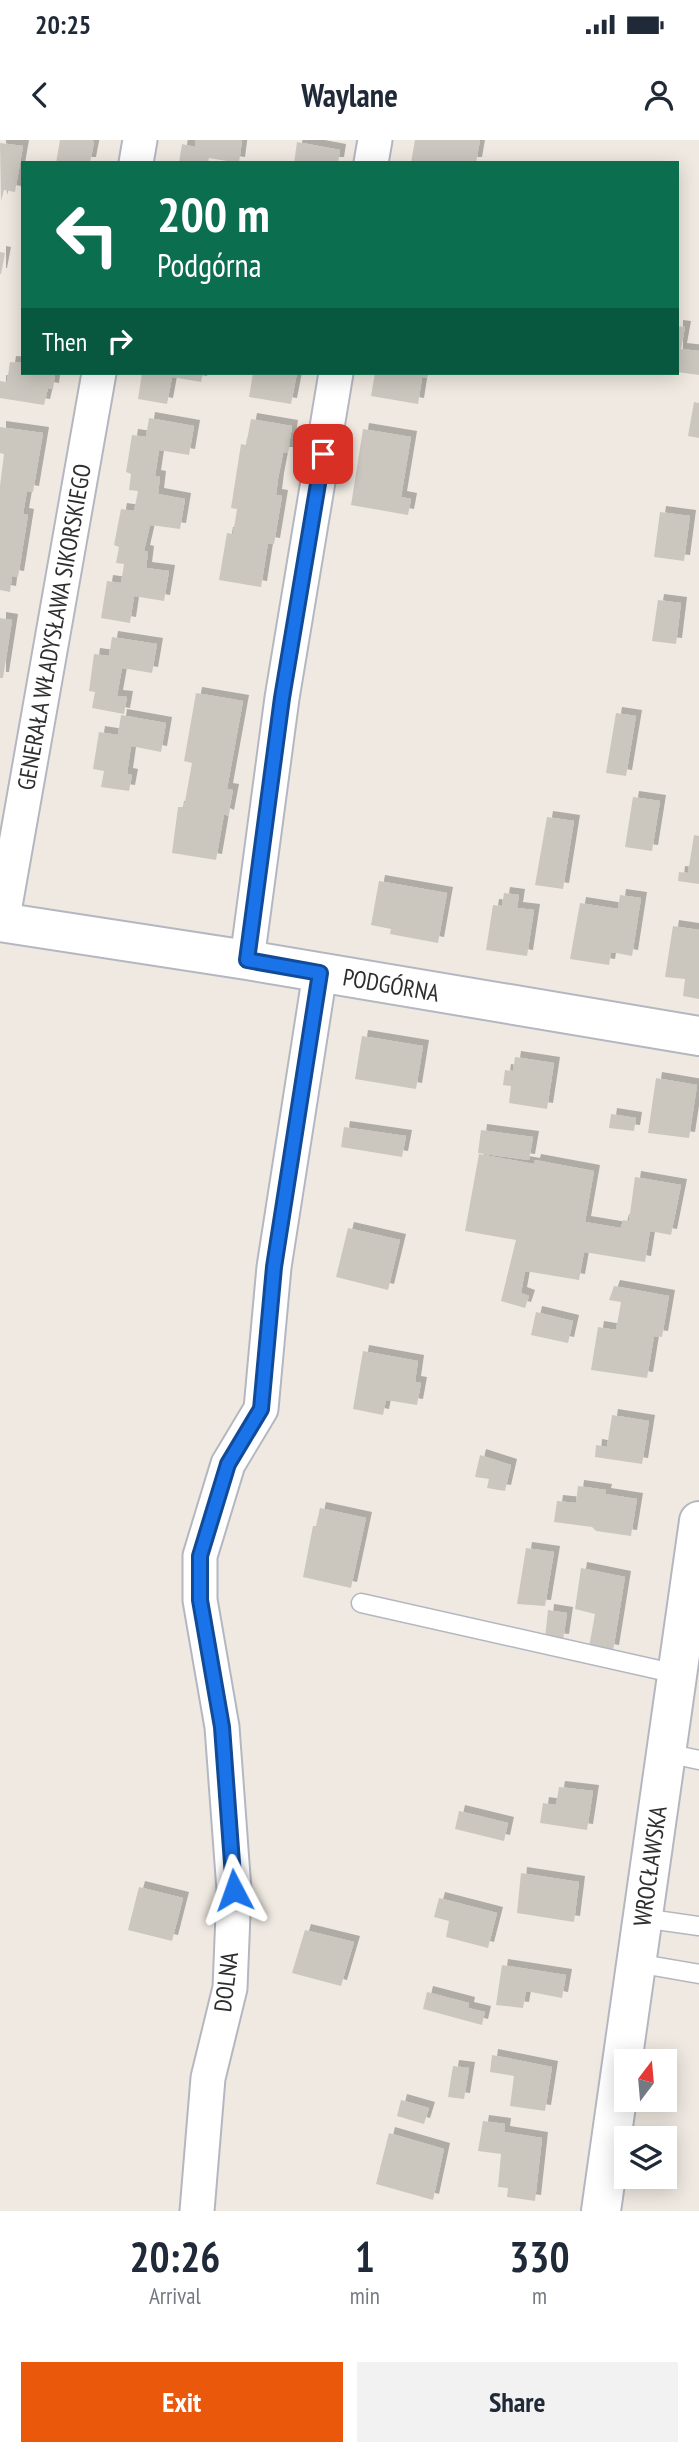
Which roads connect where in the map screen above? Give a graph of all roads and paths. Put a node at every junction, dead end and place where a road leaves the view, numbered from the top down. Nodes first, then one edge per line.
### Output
1 (140, 140) edge
2 (375, 140) edge
3 (136, 161) edge
4 (371, 161) edge
5 (99, 375) edge
6 (336, 375) edge
7 (1, 923) edge
8 (247, 960) junction
9 (320, 973) junction
10 (699, 1036) edge
11 (699, 1521) edge
12 (361, 1603) dead end
13 (677, 1674) junction
14 (682, 1757) edge
15 (642, 1918) junction
16 (699, 1926) edge
17 (636, 1963) junction
18 (699, 1974) edge
19 (197, 2211) edge
20 (601, 2211) edge

1 - 3 street
2 - 4 street
5 - 7 street, GENERAŁA WŁADYSŁAWA SIKORSKIEGO
6 - 8 street
7 - 8 street, PODGÓRNA
8 - 9 street, PODGÓRNA
9 - 10 street, PODGÓRNA
9 - 19 street, DOLNA
11 - 13 street, WROCŁAWSKA
12 - 13 lane
13 - 14 street, WROCŁAWSKA
14 - 15 street, WROCŁAWSKA
15 - 16 lane
15 - 17 street, WROCŁAWSKA
17 - 18 lane
17 - 20 street, WROCŁAWSKA

